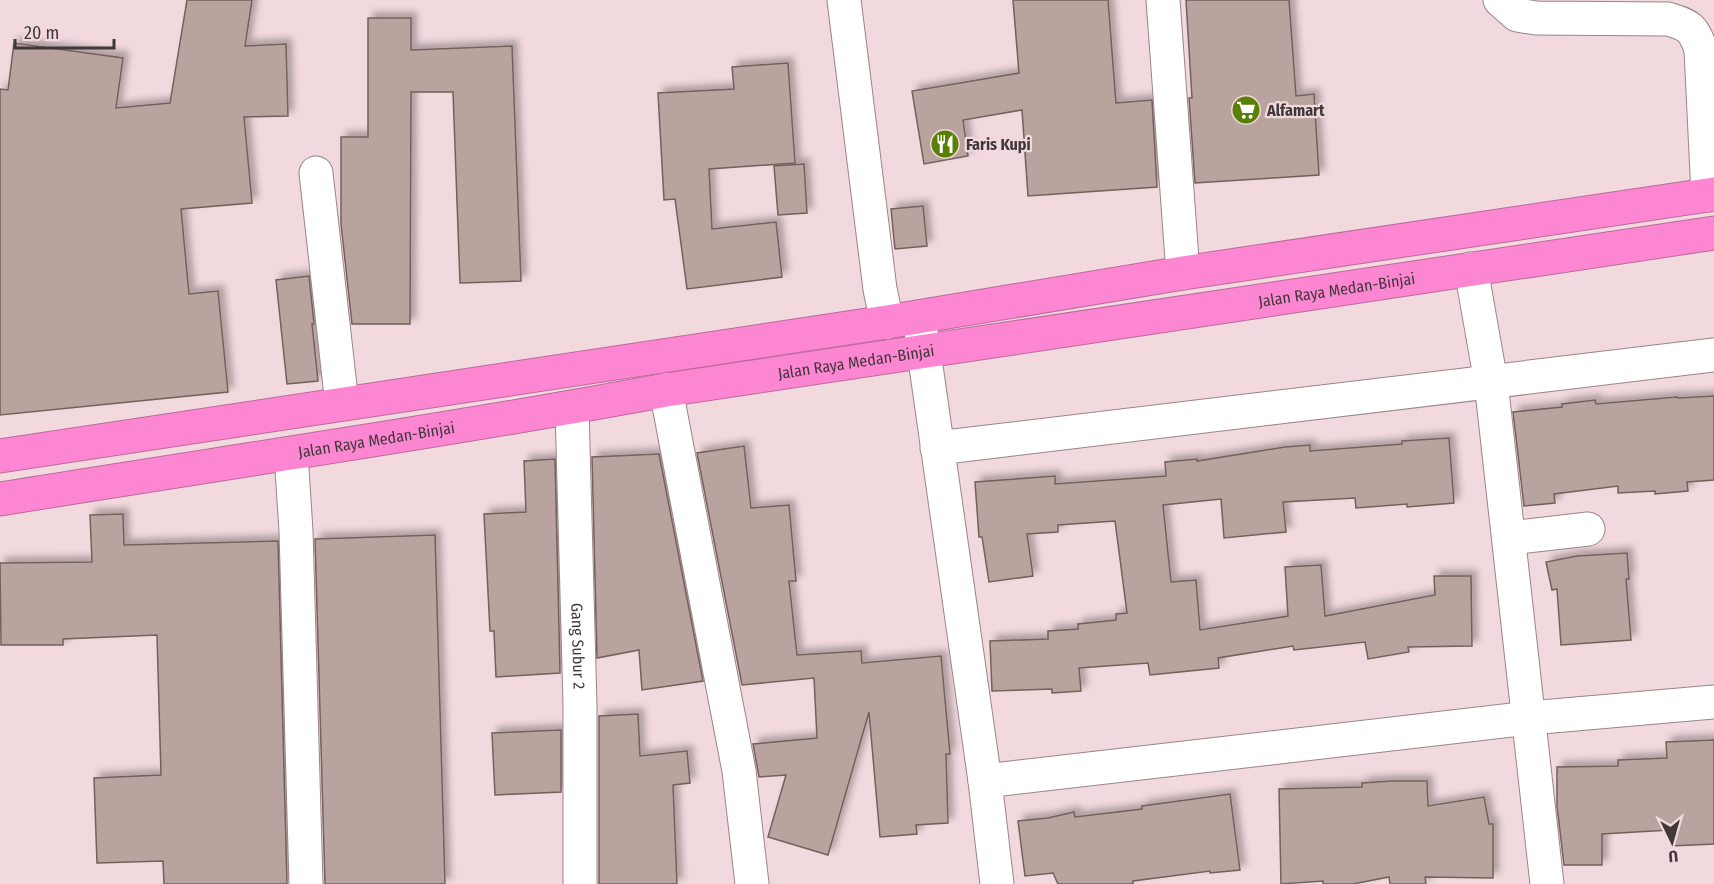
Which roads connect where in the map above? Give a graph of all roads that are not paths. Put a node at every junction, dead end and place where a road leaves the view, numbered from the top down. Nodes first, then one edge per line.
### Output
1 (844, 0) edge
2 (1163, 0) edge
3 (1500, 0) edge
4 (316, 173) dead end
5 (1711, 194) edge
6 (1714, 233) edge
7 (1471, 269) junction
8 (1183, 273) junction
9 (919, 317) junction
10 (887, 322) junction
11 (924, 352) junction
12 (1714, 355) edge
13 (1491, 382) junction
14 (666, 390) junction
15 (342, 404) junction
16 (572, 408) junction
17 (937, 448) junction
18 (291, 454) junction
19 (0, 456) edge
20 (0, 499) edge
21 (1588, 529) dead end
22 (1510, 538) junction
23 (1714, 702) edge
24 (1530, 718) junction
25 (985, 781) junction
26 (306, 884) edge
27 (580, 884) edge
28 (752, 884) edge
29 (997, 884) edge
30 (1547, 884) edge

1 - 10 street
2 - 8 street
3 - 5 street
4 - 15 street
5 - 8 highway
6 - 7 highway, Jalan Raya Medan-Binjai
7 - 11 highway, Jalan Raya Medan-Binjai
7 - 13 street
8 - 9 highway
9 - 10 highway
9 - 11 street
10 - 15 highway
11 - 14 highway, Jalan Raya Medan-Binjai
11 - 17 street
12 - 13 street
13 - 17 street
13 - 22 street
14 - 16 highway, Jalan Raya Medan-Binjai
14 - 28 street
15 - 19 highway
16 - 18 highway, Jalan Raya Medan-Binjai
16 - 27 street, Gang Subur 2
17 - 25 street
18 - 20 highway, Jalan Raya Medan-Binjai
18 - 26 street
21 - 22 street
22 - 24 street
23 - 24 street
24 - 25 street
24 - 30 street
25 - 29 street

